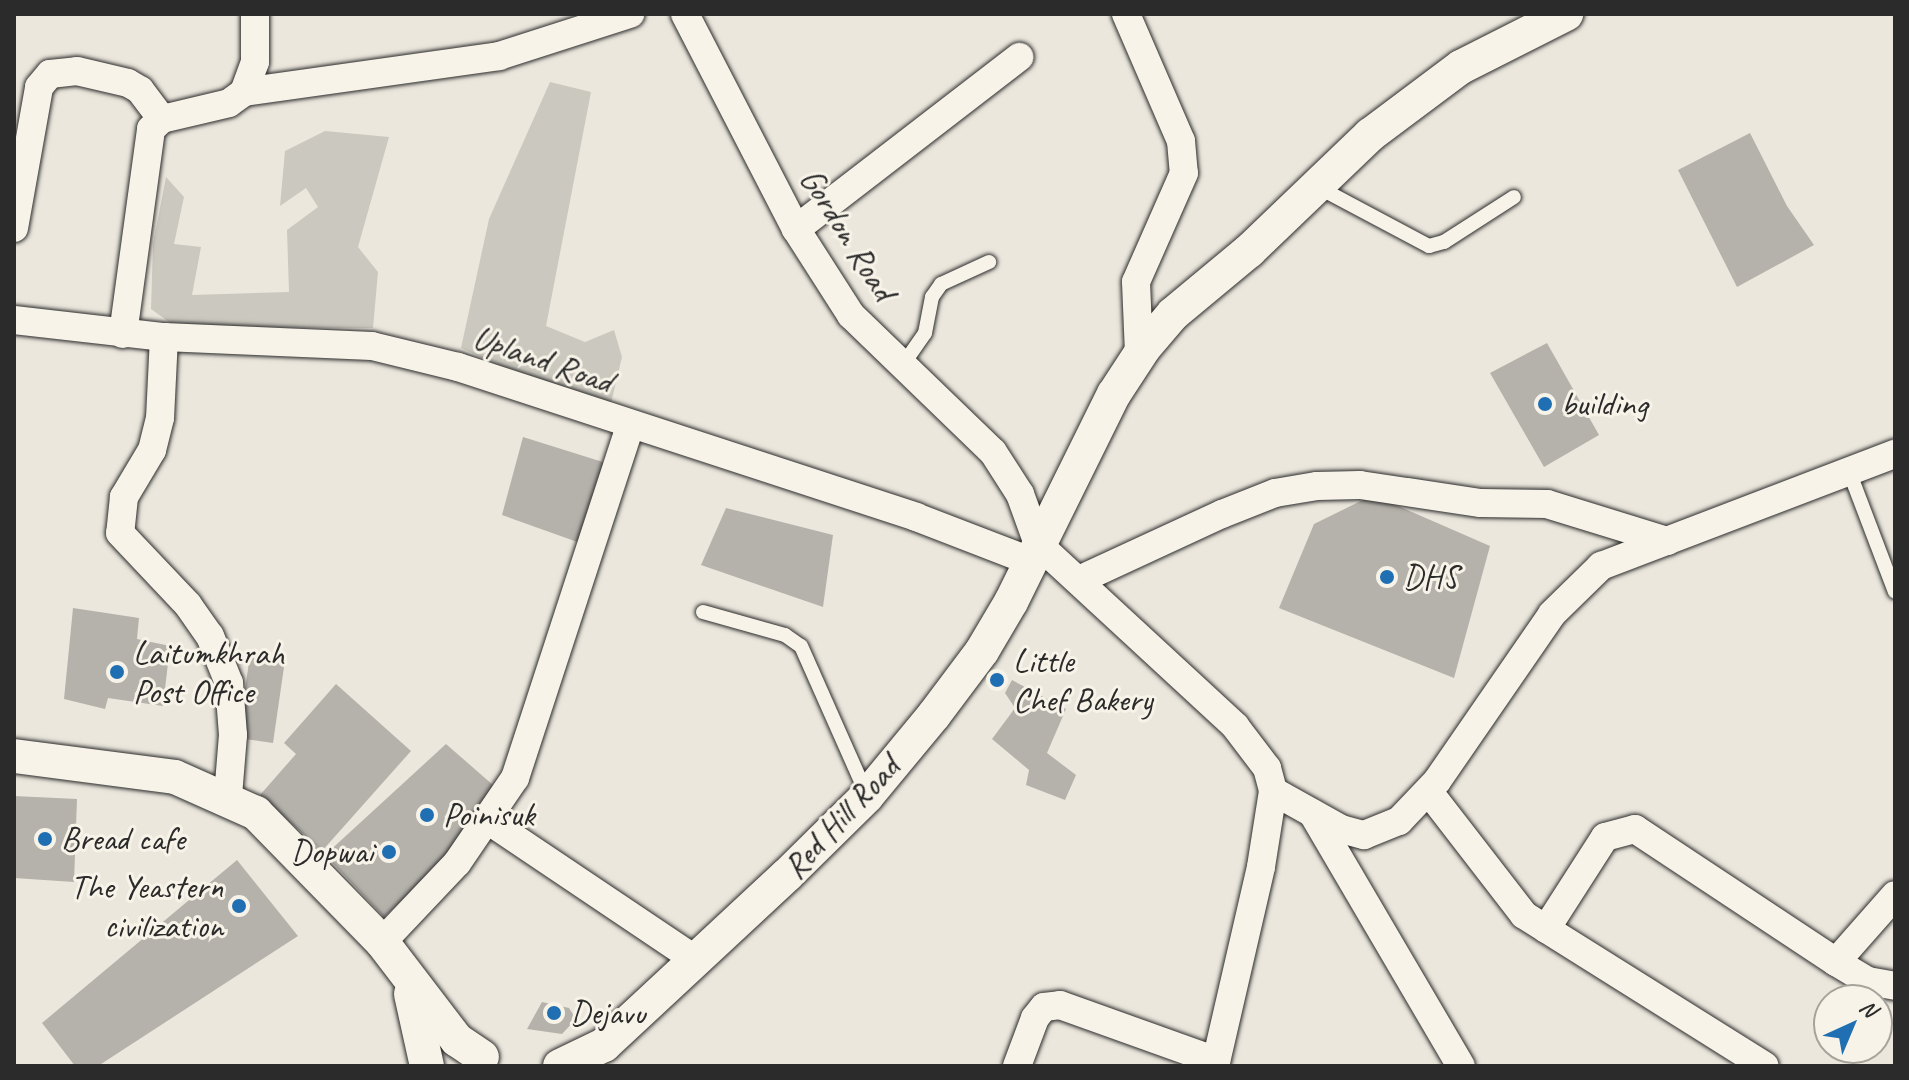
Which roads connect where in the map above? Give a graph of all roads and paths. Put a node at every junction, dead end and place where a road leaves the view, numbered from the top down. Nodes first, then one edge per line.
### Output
1 (255, 14) edge
2 (630, 14) edge
3 (685, 14) edge
4 (1126, 14) edge
5 (1566, 14) edge
6 (1019, 57) dead end
7 (244, 92) junction
8 (162, 119) junction
9 (1316, 186) junction
10 (1514, 197) dead end
11 (14, 228) edge
12 (796, 229) junction
13 (989, 262) dead end
14 (14, 320) edge
15 (123, 334) junction
16 (164, 337) junction
17 (1139, 355) junction
18 (902, 366) junction
19 (630, 426) junction
20 (1895, 454) edge
21 (1849, 471) junction
22 (1667, 541) junction
23 (1034, 553) junction
24 (1079, 580) junction
25 (1895, 592) edge
26 (703, 612) dead end
27 (14, 756) edge
28 (1273, 791) junction
29 (1429, 792) junction
30 (228, 796) junction
31 (867, 796) junction
32 (1313, 814) junction
33 (489, 821) junction
34 (1895, 895) edge
35 (1546, 929) junction
36 (382, 942) junction
37 (696, 960) junction
38 (1836, 962) junction
39 (406, 978) junction
40 (1895, 986) edge
41 (496, 1062) edge
42 (1215, 1063) edge
43 (427, 1066) edge
44 (444, 1066) edge
45 (560, 1066) edge
46 (1017, 1066) edge
47 (1461, 1066) edge
48 (1765, 1066) edge

1 - 7 street
2 - 7 street
3 - 12 street, Gordon Road
4 - 17 street
5 - 9 street, Red Hill Road
6 - 12 street
7 - 8 street
8 - 11 street
8 - 15 street
9 - 10 lane
9 - 17 street, Red Hill Road
12 - 18 street, Gordon Road
13 - 18 lane
14 - 15 street, Upland Road
15 - 16 street, Upland Road
16 - 19 street, Upland Road
16 - 30 street
17 - 23 street, Red Hill Road
18 - 23 street, Gordon Road
19 - 23 street, Upland Road
19 - 33 street
20 - 21 street
21 - 22 street
21 - 25 lane
22 - 24 street
22 - 29 street
23 - 24 street
23 - 31 street, Red Hill Road
24 - 28 street
26 - 31 lane
27 - 30 street
28 - 32 street
28 - 42 street
29 - 32 street
29 - 35 street
30 - 36 street
31 - 37 street, Red Hill Road
32 - 47 street
33 - 36 street
33 - 37 street
34 - 38 street
35 - 38 street
35 - 48 street
36 - 39 street
37 - 45 street, Red Hill Road
38 - 40 street
39 - 41 street
39 - 43 street
41 - 44 street
42 - 46 street

